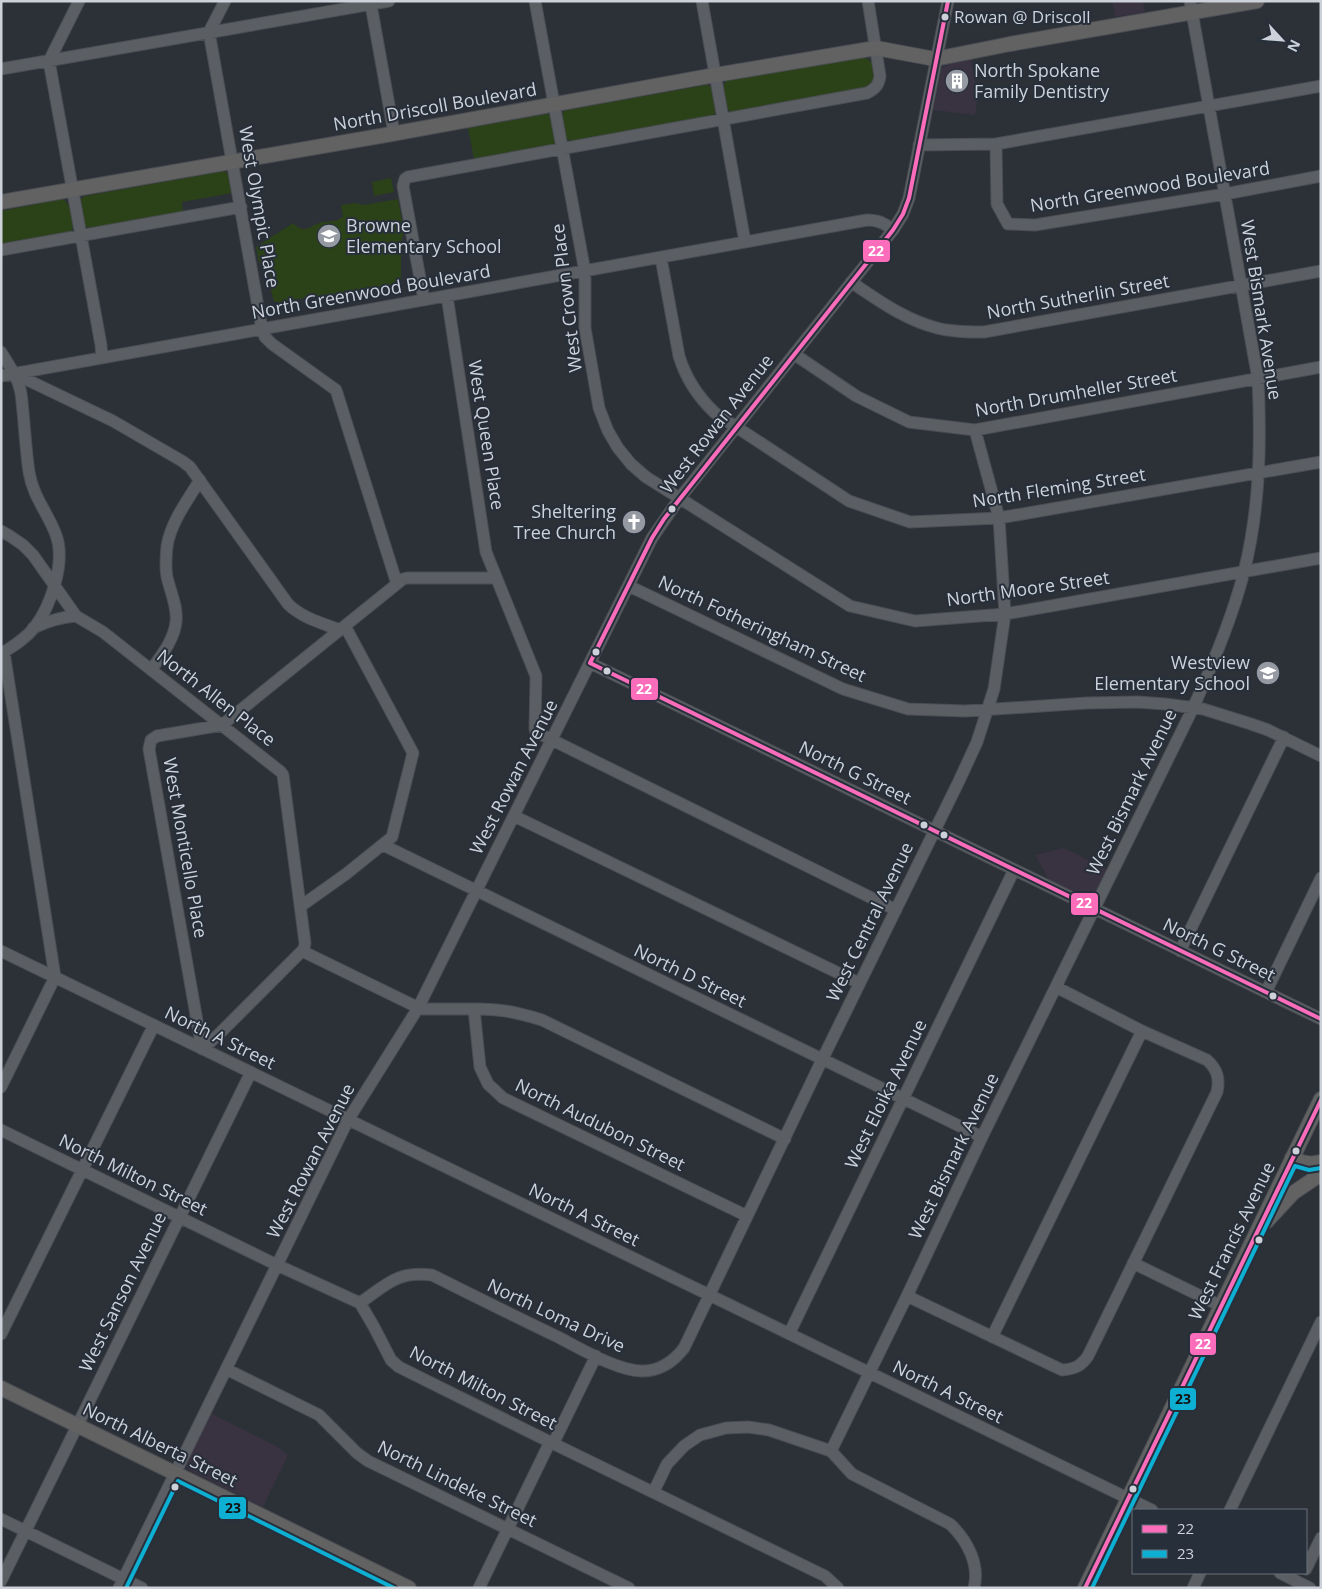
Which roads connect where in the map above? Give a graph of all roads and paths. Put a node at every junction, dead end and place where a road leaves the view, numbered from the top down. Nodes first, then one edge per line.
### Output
1 (79, 1) edge
2 (225, 1) edge
3 (388, 1) edge
4 (535, 1) edge
5 (702, 1) edge
6 (868, 1) edge
7 (948, 1) edge
8 (1257, 1) edge
9 (372, 3) edge
10 (1191, 7) edge
11 (209, 32) junction
12 (876, 48) junction
13 (935, 59) junction
14 (49, 62) junction
15 (1, 69) edge
16 (715, 75) junction
17 (1321, 86) edge
18 (554, 104) junction
19 (1209, 106) junction
20 (722, 119) junction
21 (394, 133) junction
22 (996, 144) junction
23 (919, 145) junction
24 (562, 149) junction
25 (234, 162) junction
26 (1321, 176) edge
27 (72, 190) junction
28 (1225, 194) junction
29 (1, 202) edge
30 (241, 207) junction
31 (893, 230) junction
32 (81, 235) junction
33 (745, 242) junction
34 (1, 250) edge
35 (661, 258) junction
36 (1321, 271) edge
37 (585, 272) junction
38 (851, 282) junction
39 (1242, 286) junction
40 (447, 296) junction
41 (424, 300) junction
42 (262, 330) junction
43 (1, 352) edge
44 (794, 354) junction
45 (102, 357) junction
46 (1321, 367) edge
47 (15, 374) junction
48 (1, 376) edge
49 (1258, 378) junction
50 (737, 427) junction
51 (975, 430) junction
52 (1321, 462) edge
53 (1258, 473) junction
54 (200, 480) junction
55 (679, 500) junction
56 (999, 518) junction
57 (1, 531) edge
58 (1321, 558) edge
59 (1244, 571) junction
60 (496, 578) junction
61 (397, 584) junction
62 (54, 585) junction
63 (629, 586) junction
64 (1005, 614) junction
65 (76, 616) junction
66 (34, 628) junction
67 (343, 628) junction
68 (3, 652) edge
69 (590, 664) junction
70 (151, 670) junction
71 (988, 708) junction
72 (1193, 708) junction
73 (222, 725) junction
74 (1284, 737) junction
75 (552, 741) junction
76 (1321, 756) edge
77 (514, 816) junction
78 (934, 832) junction
79 (383, 845) junction
80 (1014, 870) junction
81 (1321, 878) edge
82 (477, 891) junction
83 (301, 906) junction
84 (1094, 909) junction
85 (896, 910) junction
86 (303, 950) junction
87 (1, 951) edge
88 (1180, 951) junction
89 (55, 977) junction
90 (859, 984) junction
91 (1056, 987) junction
92 (1266, 992) junction
93 (418, 1008) junction
94 (474, 1009) junction
95 (1321, 1018) edge
96 (154, 1025) junction
97 (1142, 1030) junction
98 (202, 1049) junction
99 (822, 1060) junction
100 (250, 1072) junction
101 (1, 1087) edge
102 (1321, 1099) edge
103 (903, 1100) junction
104 (348, 1120) junction
105 (1, 1130) edge
106 (982, 1137) junction
107 (785, 1138) junction
108 (1292, 1158) junction
109 (1321, 1162) edge
110 (83, 1170) junction
111 (1321, 1174) edge
112 (747, 1216) junction
113 (180, 1217) junction
114 (1255, 1233) junction
115 (1134, 1263) junction
116 (277, 1265) junction
117 (708, 1296) junction
118 (907, 1296) junction
119 (360, 1303) junction
120 (1221, 1306) junction
121 (1321, 1322) edge
122 (1, 1334) edge
123 (789, 1334) junction
124 (992, 1337) junction
125 (596, 1356) junction
126 (226, 1369) junction
127 (869, 1373) junction
128 (1, 1388) edge
129 (76, 1426) junction
130 (551, 1443) junction
131 (830, 1451) junction
132 (175, 1473) junction
133 (654, 1491) junction
134 (1128, 1499) junction
135 (1150, 1509) edge
136 (1230, 1509) edge
137 (1, 1519) edge
138 (508, 1529) junction
139 (26, 1531) junction
140 (1321, 1538) edge
141 (1307, 1567) edge
142 (1199, 1574) edge
143 (1282, 1574) edge
144 (1, 1581) edge
145 (1300, 1581) edge
146 (121, 1583) edge
147 (142, 1588) edge
148 (409, 1588) edge
149 (479, 1588) edge
150 (630, 1588) edge
151 (838, 1588) edge
152 (974, 1588) edge
153 (1084, 1588) edge
154 (1192, 1588) edge
155 (1310, 1588) edge

1 - 14 street
2 - 11 street
3 - 9 street
4 - 18 street, West Crown Place
5 - 16 street
6 - 12 street
7 - 13 street, West Rowan Avenue
8 - 10 main road, North Driscoll Boulevard
9 - 11 street
9 - 21 street
10 - 13 main road, North Driscoll Boulevard
10 - 19 street, West Bismark Avenue
11 - 14 street
11 - 25 street, West Olympic Place
12 - 13 main road, North Driscoll Boulevard
12 - 16 main road, North Driscoll Boulevard
12 - 20 street
13 - 23 street, West Rowan Avenue
14 - 15 street
14 - 27 street
16 - 18 main road, North Driscoll Boulevard
16 - 20 street
17 - 19 street
18 - 21 main road, North Driscoll Boulevard
18 - 24 street, West Crown Place
19 - 22 street
19 - 28 street, West Bismark Avenue
20 - 24 street
20 - 33 street
21 - 25 main road, North Driscoll Boulevard
22 - 23 street
22 - 28 street, North Greenwood Boulevard
23 - 31 street, West Rowan Avenue
24 - 37 street, West Crown Place
24 - 41 street
25 - 27 main road, North Driscoll Boulevard
25 - 30 street, West Olympic Place
26 - 28 street, North Greenwood Boulevard
27 - 29 main road, North Driscoll Boulevard
27 - 32 street
28 - 39 street, West Bismark Avenue
30 - 32 street
30 - 42 street, West Olympic Place
31 - 33 street, North Greenwood Boulevard
31 - 38 street, West Rowan Avenue
32 - 34 street
32 - 45 street
33 - 35 street, North Greenwood Boulevard
35 - 37 street, North Greenwood Boulevard
35 - 50 street, North Fleming Street
36 - 39 street, North Sutherlin Street
37 - 40 street, North Greenwood Boulevard
37 - 55 street, West Crown Place
38 - 39 street, North Sutherlin Street
38 - 44 street, West Rowan Avenue
39 - 49 street, West Bismark Avenue
40 - 41 street, North Greenwood Boulevard
40 - 60 street, West Queen Place
41 - 42 street, North Greenwood Boulevard
42 - 45 street, North Greenwood Boulevard
42 - 61 street
43 - 47 street
44 - 50 street, West Rowan Avenue
44 - 51 street, North Drumheller Street
45 - 47 street, North Greenwood Boulevard
46 - 49 street, North Drumheller Street
47 - 48 street, North Greenwood Boulevard
47 - 54 street
47 - 62 street
49 - 51 street, North Drumheller Street
49 - 53 street, West Bismark Avenue
50 - 55 street, West Rowan Avenue
50 - 56 street, North Fleming Street
51 - 56 street, West Central Avenue
52 - 53 street, North Fleming Street
53 - 56 street, North Fleming Street
53 - 59 street, West Bismark Avenue
54 - 67 street
54 - 70 street
55 - 63 street, West Rowan Avenue
55 - 64 street, North Moore Street
56 - 64 street, West Central Avenue
57 - 62 street, North Allen Place
58 - 59 street, North Moore Street
59 - 64 street, North Moore Street
59 - 72 street, West Bismark Avenue
60 - 61 street
60 - 75 street, West Queen Place
61 - 67 street, West Monticello Place
62 - 65 street, North Allen Place
62 - 66 street
63 - 69 street, West Rowan Avenue
63 - 71 street, North Fotheringham Street
64 - 71 street, West Central Avenue
65 - 66 street
65 - 70 street, North Allen Place
66 - 68 street
67 - 73 street, West Monticello Place
67 - 79 street
68 - 89 street
69 - 75 street, West Rowan Avenue
69 - 78 street, North G Street
70 - 73 street, North Allen Place
71 - 72 street, North Fotheringham Street
71 - 78 street, West Central Avenue
72 - 74 street, North Fotheringham Street
72 - 84 street, West Bismark Avenue
73 - 83 street, North Allen Place
73 - 98 street, West Monticello Place
74 - 76 street, North Fotheringham Street
74 - 88 street
75 - 77 street, West Rowan Avenue
75 - 85 street
77 - 82 street, West Rowan Avenue
77 - 90 street
78 - 80 street, North G Street
78 - 85 street, West Central Avenue
79 - 82 street, North D Street
79 - 83 street
80 - 84 street, North G Street
80 - 103 street, West Eloika Avenue
81 - 92 street
82 - 93 street, West Rowan Avenue
82 - 99 street, North D Street
83 - 86 street, North Allen Place
84 - 88 street, North G Street
84 - 91 street, West Bismark Avenue
85 - 90 street, West Central Avenue
86 - 93 street
86 - 98 street
87 - 89 street, North A Street
88 - 92 street, North G Street
89 - 96 street, North A Street
89 - 101 street
90 - 99 street, West Central Avenue
91 - 97 street
91 - 106 street, West Bismark Avenue
92 - 95 street, North G Street
93 - 94 street
93 - 104 street, West Rowan Avenue
94 - 107 street
94 - 112 street, North Audubon Street
96 - 98 street, North A Street
96 - 110 street
97 - 115 street
97 - 124 street
98 - 100 street, North A Street
99 - 103 street, North D Street
99 - 107 street, West Central Avenue
100 - 104 street, North A Street
100 - 113 street, West Sanson Avenue
102 - 108 main road, West Francis Avenue
103 - 106 street, North D Street
103 - 123 street, West Eloika Avenue
104 - 116 street, West Rowan Avenue
104 - 117 street, North A Street
105 - 110 street, North Milton Street
106 - 118 street, West Bismark Avenue
107 - 112 street, West Central Avenue
108 - 109 main road
108 - 114 main road, West Francis Avenue
110 - 113 street, North Milton Street
110 - 122 street
111 - 114 main road
112 - 117 street, West Central Avenue
113 - 116 street, North Milton Street
113 - 129 street, West Sanson Avenue
114 - 120 main road, West Francis Avenue
115 - 120 street
115 - 124 street
116 - 119 street, North Milton Street
116 - 126 street, West Rowan Avenue
117 - 123 street, North A Street
117 - 125 street, North Loma Drive
118 - 124 street
118 - 127 street, West Bismark Avenue
119 - 125 street, North Loma Drive
119 - 130 street, North Milton Street
120 - 134 main road, West Francis Avenue
121 - 136 street
123 - 127 street, North A Street
125 - 130 street
126 - 132 street, West Rowan Avenue
126 - 138 street, North Lindeke Street
127 - 131 street, West Bismark Avenue
127 - 134 street, North A Street
128 - 129 main road, North Alberta Street
129 - 132 main road, North Alberta Street
129 - 139 street, West Sanson Avenue
130 - 133 street, North Milton Street
130 - 138 street
131 - 133 street
131 - 152 street
132 - 146 street, West Rowan Avenue
132 - 148 main road, North Alberta Street
133 - 151 street, North Milton Street
134 - 135 street, North A Street
134 - 153 main road, West Francis Avenue
137 - 139 street
138 - 149 street
138 - 150 street, North Lindeke Street
139 - 144 street, West Sanson Avenue
139 - 146 street
140 - 141 street
142 - 154 street
143 - 145 street
145 - 155 street
146 - 147 street

